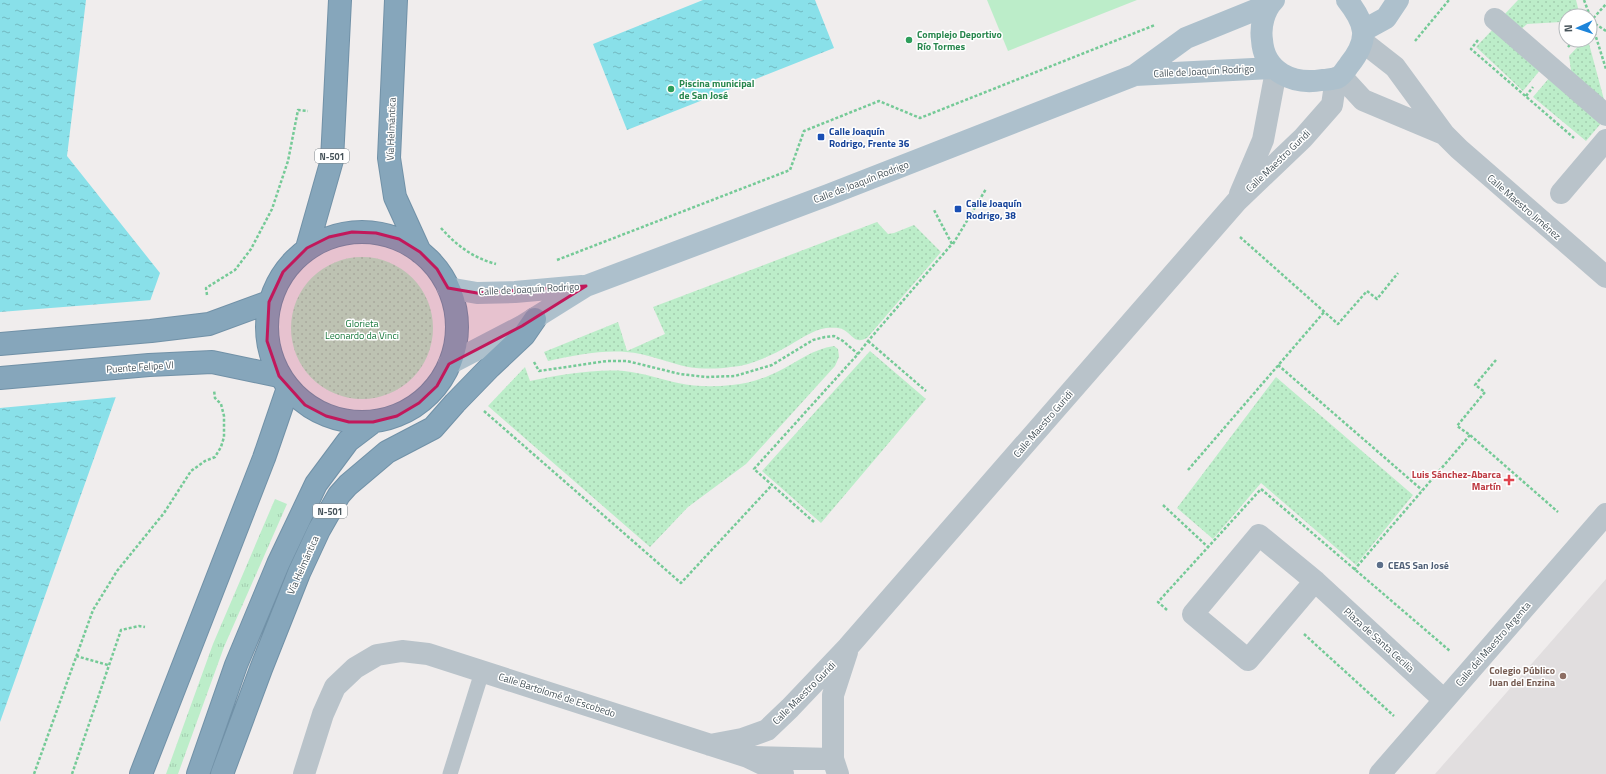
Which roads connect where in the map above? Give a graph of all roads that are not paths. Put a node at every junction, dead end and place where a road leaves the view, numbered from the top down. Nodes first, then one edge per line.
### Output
1 (340, 0) edge
2 (396, 0) edge
3 (1347, 0) edge
4 (1398, 0) edge
5 (1272, 2) edge
6 (1495, 19) road end
7 (1364, 36) junction
8 (1274, 69) junction
9 (1135, 75) junction
10 (1338, 77) junction
11 (1606, 115) edge
12 (1444, 134) junction
13 (1600, 148) edge
14 (1561, 193) dead end
15 (1237, 201) junction
16 (307, 248) junction
17 (420, 252) junction
18 (1606, 277) edge
19 (586, 286) junction
20 (448, 288) junction
21 (269, 302) junction
22 (535, 319) junction
23 (0, 344) edge
24 (450, 364) junction
25 (0, 378) edge
26 (284, 382) junction
27 (373, 422) junction
28 (1606, 514) edge
29 (1314, 581) junction
30 (848, 647) junction
31 (482, 672) junction
32 (1444, 700) junction
33 (710, 745) junction
34 (748, 757) junction
35 (836, 766) edge
36 (141, 774) edge
37 (198, 774) edge
38 (222, 774) edge
39 (304, 774) edge
40 (450, 774) edge
41 (783, 774) edge
42 (1380, 774) edge

1 - 16 highway, N-501
2 - 17 highway, Vía Helmántica
3 - 7 main road
4 - 7 main road
5 - 8 main road
5 - 9 main road, Calle de Joaquín Rodrigo
6 - 11 street
7 - 10 main road
7 - 12 street, Calle Maestro Jiménez
8 - 9 main road, Calle de Joaquín Rodrigo
8 - 10 main road
8 - 15 street, Calle Maestro Guridi
9 - 19 main road, Calle de Joaquín Rodrigo
10 - 12 street, Calle Maestro Jiménez
10 - 15 street, Calle Maestro Guridi
12 - 18 street, Calle Maestro Jiménez
13 - 14 street
15 - 30 street, Calle Maestro Guridi
16 - 17 highway, N-501
16 - 21 highway, N-501
17 - 20 highway, N-501
19 - 20 main road, Calle de Joaquín Rodrigo
19 - 22 main road, Calle de Joaquín Rodrigo
20 - 24 highway, N-501
21 - 23 highway
21 - 26 highway, N-501
22 - 24 main road, Calle de Joaquín Rodrigo
22 - 38 highway, Vía Helmántica / N-501
24 - 27 highway, N-501
25 - 26 highway, Puente Felipe VI
26 - 27 highway, N-501
26 - 36 highway
27 - 37 highway, N-501
28 - 32 street, Calle del Maestro Argenta
29 - 29 street, Plaza de Santa Cecilia
29 - 32 street, Plaza de Santa Cecilia
30 - 33 street, Calle Maestro Guridi
30 - 35 street, Calle Maestro Guridi
31 - 33 street, Calle Bartolomé de Escobedo
31 - 39 street, Calle Bartolomé de Escobedo
31 - 40 lane
32 - 42 street, Calle del Maestro Argenta
33 - 34 street, Calle Bartolomé de Escobedo
34 - 35 street, Calle Maestro Guridi
34 - 41 street, Calle Bartolomé de Escobedo

